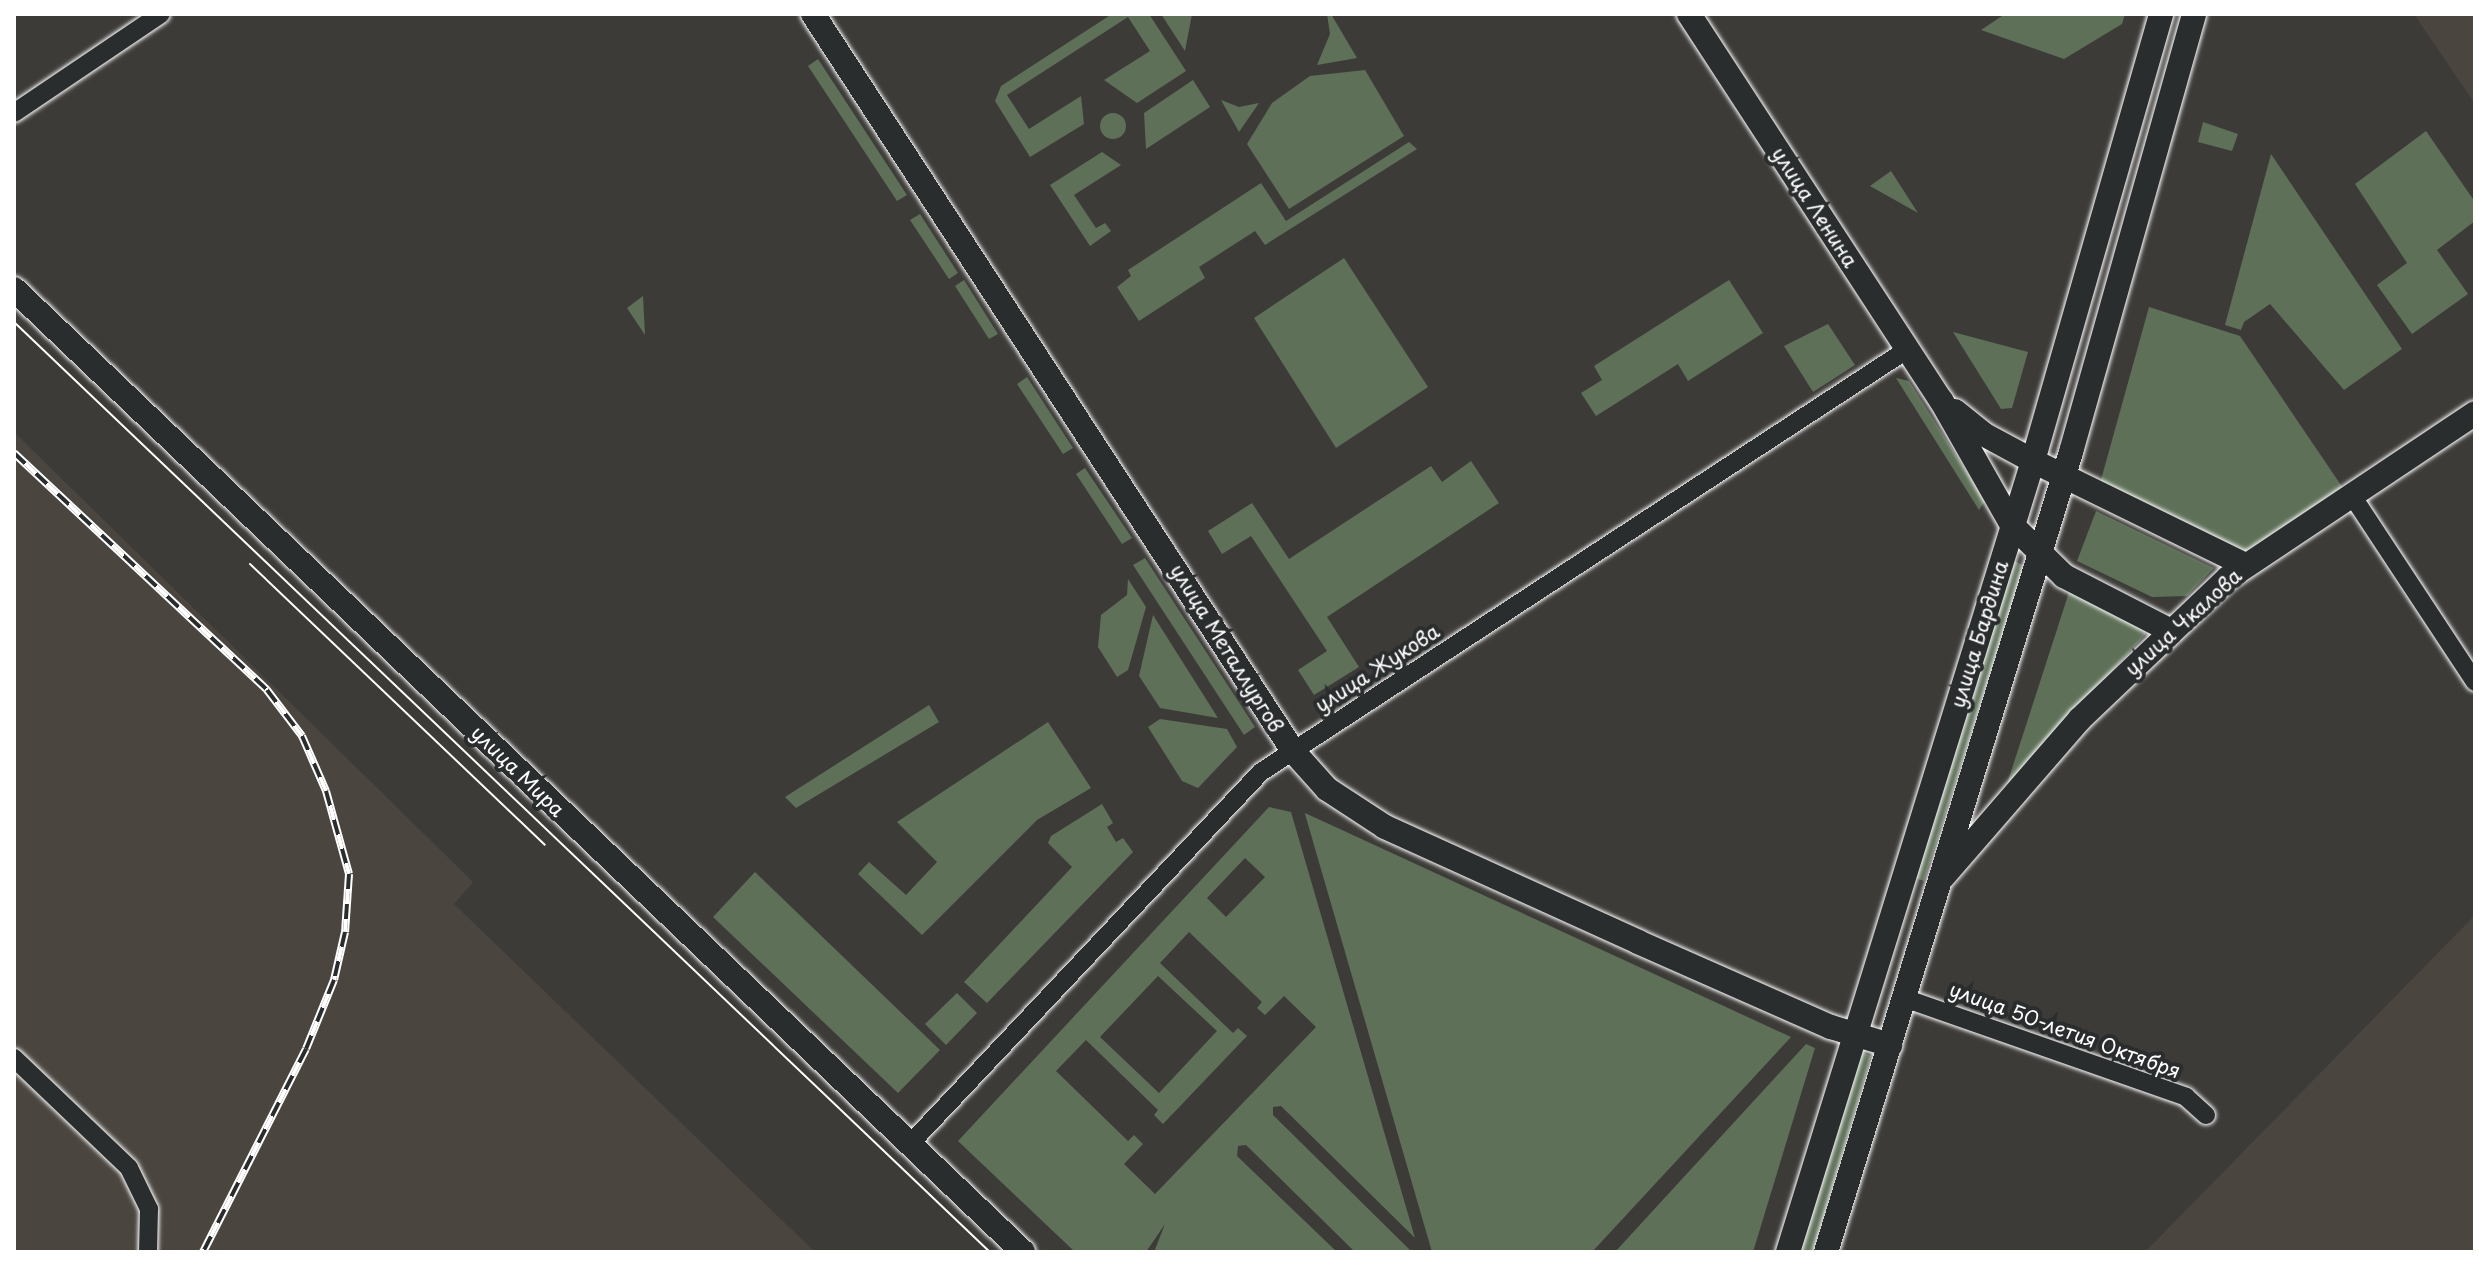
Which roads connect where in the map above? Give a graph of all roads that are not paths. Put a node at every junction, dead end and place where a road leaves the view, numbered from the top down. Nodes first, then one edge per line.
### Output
1 (161, 14) edge
2 (813, 14) edge
3 (1689, 14) edge
4 (2161, 14) edge
5 (2194, 14) edge
6 (14, 113) edge
7 (14, 289) edge
8 (1908, 349) junction
9 (1941, 400) junction
10 (2475, 413) edge
11 (2033, 461) junction
12 (2063, 477) junction
13 (2351, 494) junction
14 (2012, 525) junction
15 (2040, 549) junction
16 (2245, 565) junction
17 (2169, 630) junction
18 (2475, 682) edge
19 (1293, 751) junction
20 (1937, 885) junction
21 (1904, 998) junction
22 (1855, 1035) junction
23 (1890, 1045) junction
24 (14, 1058) edge
25 (2206, 1115) dead end
26 (909, 1145) junction
27 (148, 1252) edge
28 (1023, 1252) edge
29 (1788, 1252) edge
30 (1826, 1252) edge

1 - 6 street
2 - 19 main road, улица Металлургов
3 - 8 main road, улица Ленина
4 - 11 main road, улица Бардина
5 - 12 main road, улица Бардина
7 - 26 main road, улица Мира
8 - 9 main road, улица Ленина
8 - 19 street, улица Жукова
9 - 11 main road, улица Ленина
9 - 14 main road, улица Ленина
10 - 13 main road, улица Чкалова
11 - 12 main road, улица Ленина
11 - 14 main road, улица Бардина
12 - 15 main road, улица Бардина
12 - 16 main road, улица Ленина
13 - 16 main road, улица Чкалова
13 - 18 street
14 - 15 main road, улица Ленина
14 - 22 main road, улица Бардина
15 - 17 main road, улица Ленина
15 - 20 main road, улица Бардина
16 - 17 main road, улица Чкалова
17 - 20 main road, улица Чкалова
19 - 22 main road, улица Металлургов
19 - 26 street, улица Жукова
20 - 21 main road, улица Бардина
21 - 23 main road, улица Бардина
21 - 25 street, улица 50-летия Октября
22 - 23 main road, улица Металлургов
22 - 29 main road, улица Бардина
23 - 30 main road, улица Бардина
24 - 27 street
26 - 28 main road, улица Мира

